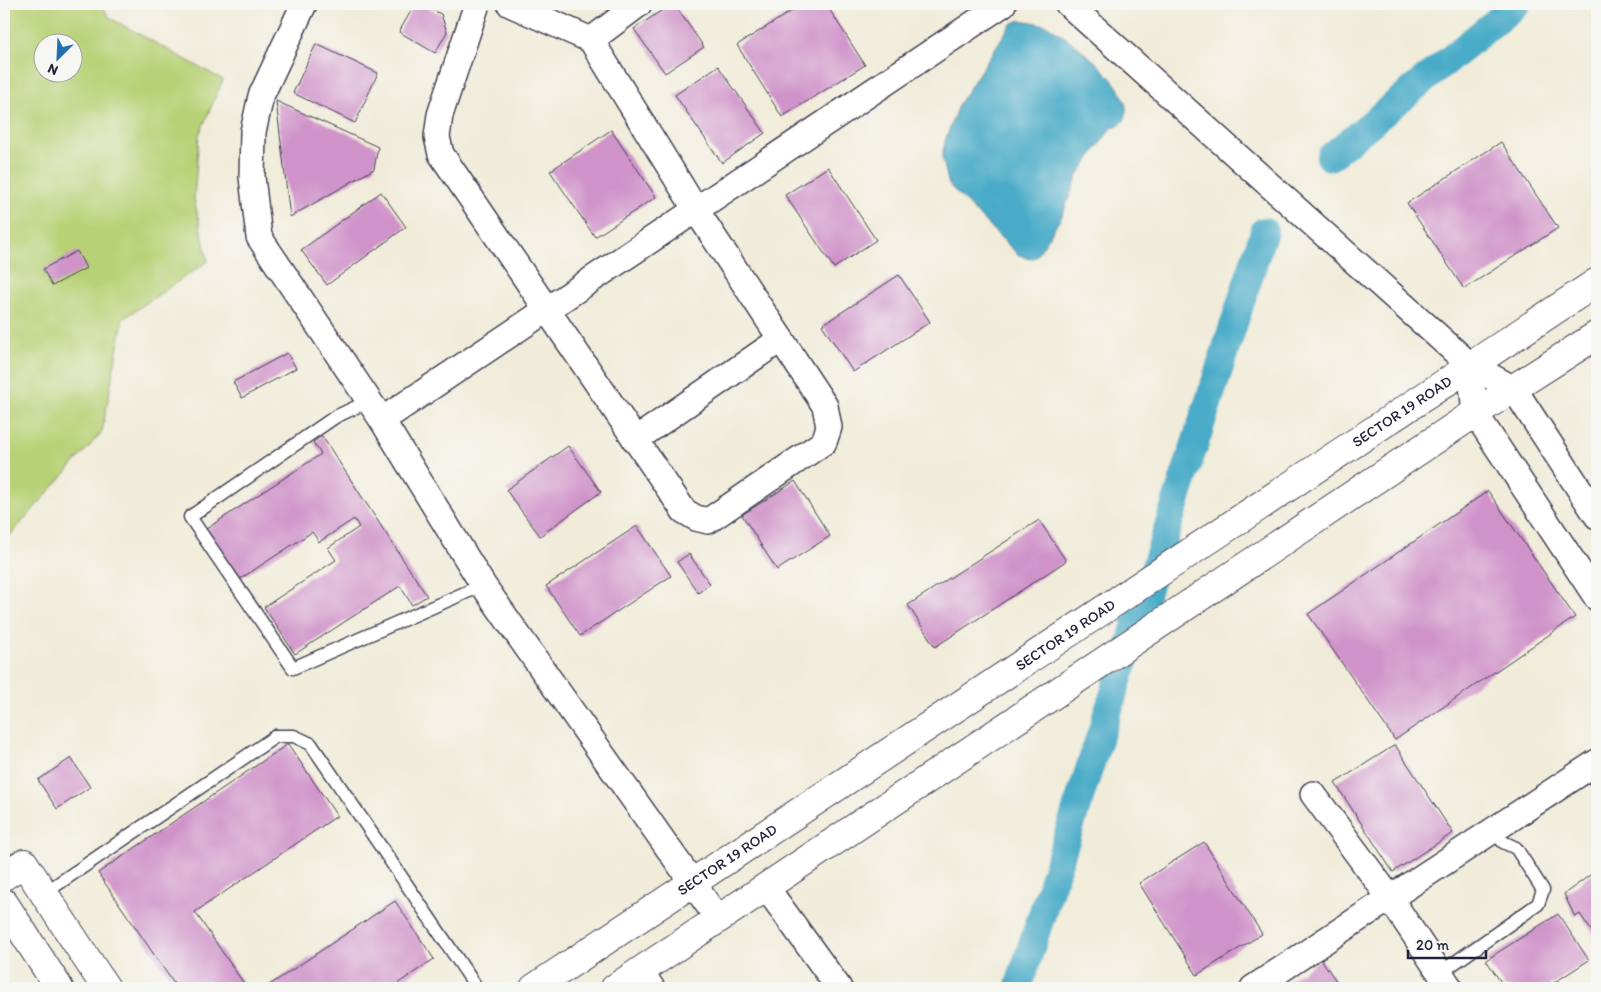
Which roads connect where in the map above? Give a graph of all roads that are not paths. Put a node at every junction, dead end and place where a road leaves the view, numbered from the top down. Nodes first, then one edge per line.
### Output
1 (304, 4) edge
2 (477, 4) edge
3 (510, 4) edge
4 (639, 4) edge
5 (1003, 4) edge
6 (1068, 4) edge
7 (591, 40) junction
8 (696, 210) junction
9 (1597, 282) edge
10 (547, 310) junction
11 (1597, 335) edge
12 (781, 339) junction
13 (1470, 365) junction
14 (1514, 389) junction
15 (376, 411) junction
16 (1475, 413) junction
17 (635, 440) junction
18 (1597, 516) edge
19 (483, 585) junction
20 (1597, 598) edge
21 (1597, 762) edge
22 (1313, 794) dead end
23 (1494, 830) junction
24 (14, 870) edge
25 (693, 882) junction
26 (766, 887) junction
27 (43, 894) junction
28 (1390, 898) junction
29 (4, 903) edge
30 (718, 919) junction
31 (646, 980) edge
32 (1445, 981) edge
33 (59, 988) edge
34 (106, 988) edge
35 (477, 988) edge
36 (534, 988) edge
37 (615, 988) edge
38 (840, 988) edge
39 (1253, 988) edge

1 - 15 street
2 - 10 street
3 - 7 street
4 - 7 street
5 - 8 street
6 - 13 street
7 - 8 street
8 - 10 street
8 - 12 street
9 - 13 street, SECTOR 19 ROAD
10 - 15 street
10 - 17 street
11 - 14 street
12 - 17 street
12 - 17 street
13 - 14 street
13 - 16 street
13 - 25 street, SECTOR 19 ROAD
14 - 16 street
14 - 18 street
15 - 19 street
15 - 19 lane
16 - 20 street
16 - 26 street
19 - 25 street
21 - 23 street
22 - 28 street
23 - 28 street
23 - 32 lane
24 - 27 street
25 - 30 street
25 - 36 street, SECTOR 19 ROAD
26 - 30 street
26 - 38 street
27 - 34 street
27 - 35 lane
28 - 32 street
28 - 39 street
29 - 33 street
30 - 31 street
31 - 37 street

